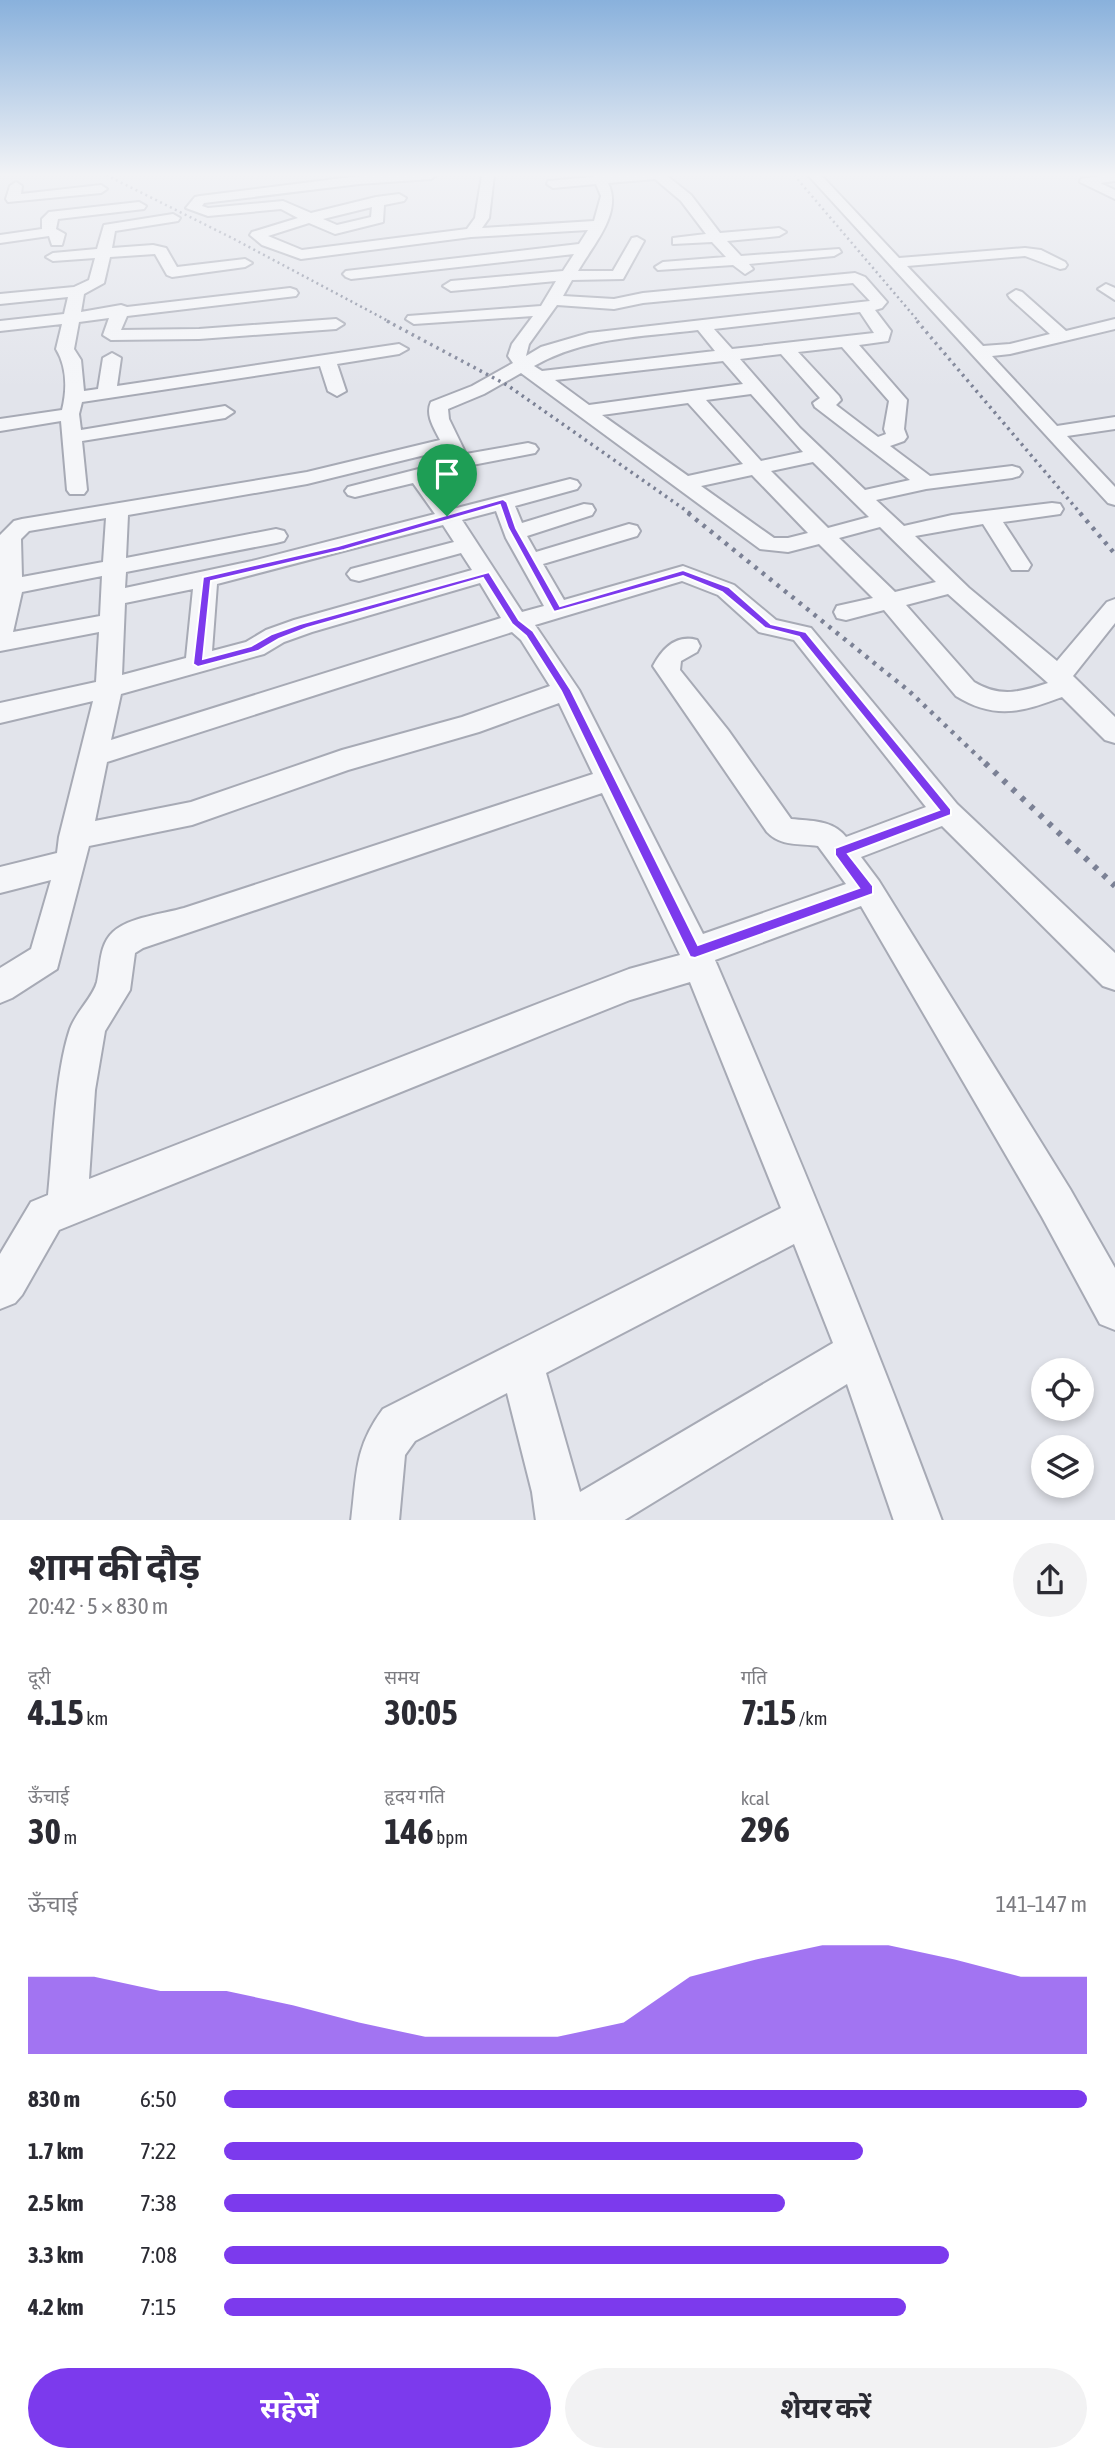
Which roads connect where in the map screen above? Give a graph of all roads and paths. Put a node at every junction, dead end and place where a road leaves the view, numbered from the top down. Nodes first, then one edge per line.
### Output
1 (56, 246) edge
2 (105, 246) edge
3 (277, 246) edge
4 (371, 246) edge
5 (634, 246) edge
6 (724, 246) edge
7 (879, 246) edge
8 (584, 248) joint
9 (834, 252) dead end
10 (103, 254) junction
11 (53, 257) junction
12 (737, 260) junction
13 (245, 263) dead end
14 (895, 263) junction
15 (1060, 265) dead end
16 (663, 267) dead end
17 (351, 274) dead end
18 (568, 275) junction
19 (49, 276) dead end
20 (451, 286) dead end
21 (761, 287) junction
22 (77, 291) junction
23 (290, 293) dead end
24 (1016, 295) dead end
25 (0, 299) edge
26 (549, 305) junction
27 (865, 307) junction
28 (121, 310) junction
29 (72, 316) junction
30 (414, 319) dead end
31 (336, 324) dead end
32 (1115, 324) edge
33 (702, 325) junction
34 (0, 326) edge
35 (1063, 337) junction
36 (846, 341) junction
37 (785, 348) junction
38 (399, 349) dead end
39 (977, 352) junction
40 (728, 355) junction
41 (112, 358) dead end
42 (327, 361) junction
43 (531, 372) junction
44 (753, 388) junction
45 (337, 391) dead end
46 (107, 392) junction
47 (693, 397) junction
48 (73, 406) junction
49 (587, 411) junction
50 (225, 412) dead end
51 (0, 425) edge
52 (1111, 427) edge
53 (1053, 432) junction
54 (72, 437) junction
55 (875, 444) junction
56 (528, 449) dead end
57 (456, 452) junction
58 (817, 454) junction
59 (757, 467) junction
60 (1013, 472) dead end
61 (427, 474) junction
62 (926, 483) junction
63 (684, 484) junction
64 (570, 485) dead end
65 (77, 490) dead end
66 (355, 491) dead end
67 (861, 497) junction
68 (1115, 499) edge
69 (503, 502) junction
70 (1052, 509) dead end
71 (584, 510) dead end
72 (117, 512) junction
73 (447, 516) junction
74 (989, 517) junction
75 (892, 526) junction
76 (629, 531) dead end
77 (514, 533) junction
78 (824, 534) junction
79 (276, 536) dead end
80 (467, 545) junction
81 (530, 561) junction
82 (1020, 565) dead end
83 (115, 568) junction
84 (359, 574) dead end
85 (485, 574) junction
86 (206, 579) junction
87 (953, 585) junction
88 (6, 599) edge
89 (889, 600) junction
90 (1115, 607) edge
91 (113, 610) junction
92 (558, 610) junction
93 (846, 612) dead end
94 (516, 622) junction
95 (0, 634) edge
96 (0, 643) edge
97 (688, 646) dead end
98 (198, 664) junction
99 (1063, 682) junction
100 (109, 688) junction
101 (566, 690) junction
102 (0, 713) edge
103 (1115, 733) edge
104 (97, 755) junction
105 (611, 779) junction
106 (947, 812) junction
107 (72, 850) junction
108 (839, 852) junction
109 (0, 880) edge
110 (869, 890) junction
111 (697, 958) junction
112 (1115, 975) edge
113 (0, 987) edge
114 (67, 1208) junction
115 (805, 1217) junction
116 (0, 1289) edge
117 (1115, 1309) edge
118 (858, 1353) junction
119 (521, 1362) junction
120 (375, 1520) edge
121 (560, 1520) edge
122 (579, 1520) edge
123 (918, 1520) edge

1 - 11 street
2 - 10 street
3 - 4 street
5 - 18 street
6 - 12 street
7 - 14 street
8 - 17 street
8 - 18 street
9 - 12 street
10 - 11 street
10 - 13 street
10 - 22 street
11 - 19 street
12 - 16 street
12 - 21 street
14 - 15 street
14 - 39 street
18 - 20 street
18 - 26 street
21 - 26 street
21 - 27 street
22 - 25 street
22 - 29 street
23 - 28 street
24 - 35 street
26 - 30 street
26 - 43 street
27 - 33 street
27 - 36 street
28 - 29 street
28 - 31 street
29 - 34 street
29 - 48 street
32 - 35 street
33 - 40 street
33 - 43 street
35 - 39 street
36 - 37 street
36 - 55 street
37 - 40 street
37 - 55 street
38 - 42 street
39 - 53 street
40 - 43 street
40 - 44 street
41 - 46 street
42 - 45 street
42 - 46 street
43 - 49 street
43 - 57 street
44 - 47 street
44 - 58 street
46 - 48 street
47 - 49 street
47 - 59 street
48 - 51 street
48 - 54 street
49 - 63 street
50 - 54 street
52 - 53 street
53 - 68 street
54 - 65 street
55 - 62 street
56 - 57 street
57 - 61 street
57 - 72 street
58 - 59 street
58 - 67 street
59 - 63 street
59 - 78 street
60 - 62 street
61 - 66 street
61 - 73 street
62 - 67 street
63 - 78 street
64 - 69 street
67 - 75 street
69 - 73 street
69 - 77 street
70 - 74 street
71 - 77 street
72 - 83 street
72 - 88 street
73 - 80 street
73 - 86 street
74 - 75 street
74 - 82 street
75 - 78 street
75 - 87 street
76 - 81 street
77 - 81 street
78 - 89 street
79 - 83 street
80 - 84 street
80 - 85 street
81 - 92 street
83 - 88 street
83 - 91 street
85 - 94 street
85 - 98 street
86 - 91 street
86 - 98 street
87 - 89 street
87 - 99 street
88 - 95 street
89 - 93 street
89 - 99 street
90 - 99 street
91 - 96 street
91 - 100 street
92 - 94 street
92 - 106 street
94 - 101 street
94 - 104 street
97 - 108 street
98 - 100 street
99 - 103 street
100 - 102 street
100 - 104 street
101 - 105 street
101 - 107 street
104 - 107 street
105 - 111 street
105 - 114 street
106 - 108 street
106 - 112 street
107 - 109 street
107 - 113 street
108 - 110 street
110 - 111 street
110 - 117 street
111 - 114 street
111 - 115 street
114 - 116 street
115 - 118 street
115 - 119 street
118 - 122 street
118 - 123 street
119 - 120 street
119 - 121 street

